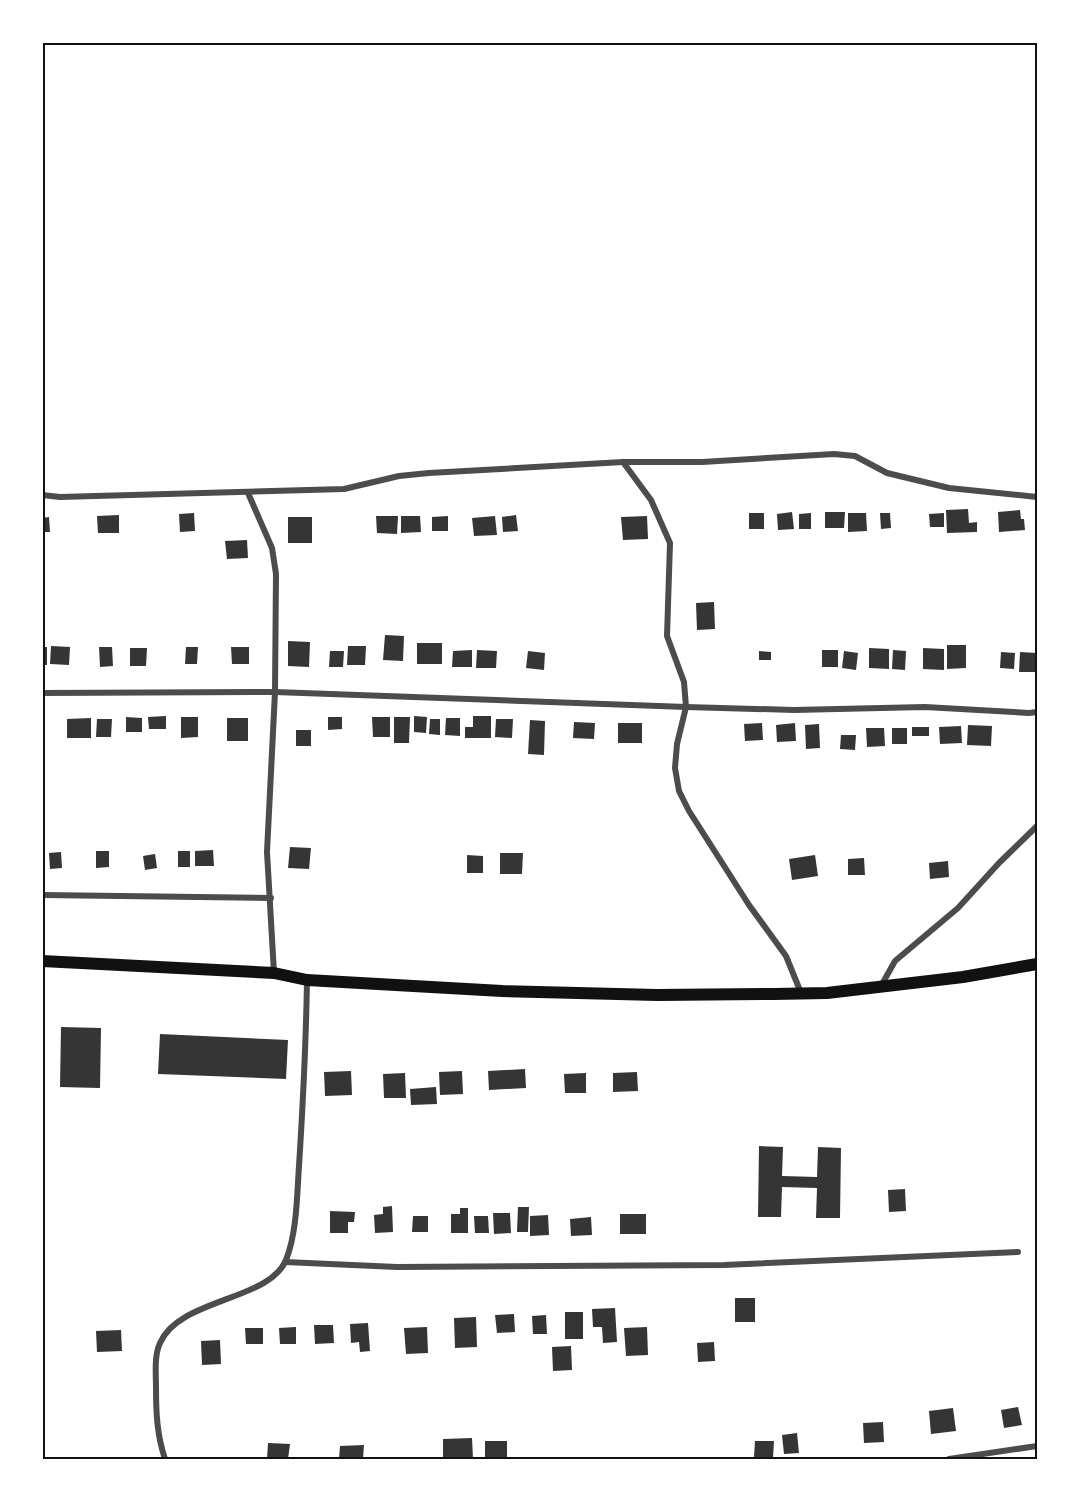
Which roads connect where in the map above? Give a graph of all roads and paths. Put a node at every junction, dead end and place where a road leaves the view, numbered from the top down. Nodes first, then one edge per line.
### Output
1 (623, 462) junction
2 (248, 493) junction
3 (42, 495) edge
4 (1037, 497) edge
5 (275, 692) junction
6 (42, 693) edge
7 (686, 707) junction
8 (1037, 712) edge
9 (1037, 826) edge
10 (42, 895) edge
11 (271, 898) junction
12 (42, 961) edge
13 (1037, 964) edge
14 (274, 973) junction
15 (308, 980) junction
16 (881, 986) junction
17 (801, 994) junction
18 (1018, 1252) dead end
19 (285, 1262) junction
20 (1037, 1446) edge
21 (165, 1459) edge
22 (949, 1459) edge

1 - 2 street
1 - 4 street
1 - 7 street
2 - 3 street
2 - 5 street
5 - 6 street
5 - 7 street
5 - 11 street
7 - 8 street
7 - 17 street
9 - 16 street
10 - 11 street
11 - 14 street
12 - 14 main road
13 - 16 main road
14 - 15 main road
15 - 17 main road
15 - 19 street
16 - 17 main road
18 - 19 street
19 - 21 street
20 - 22 street

